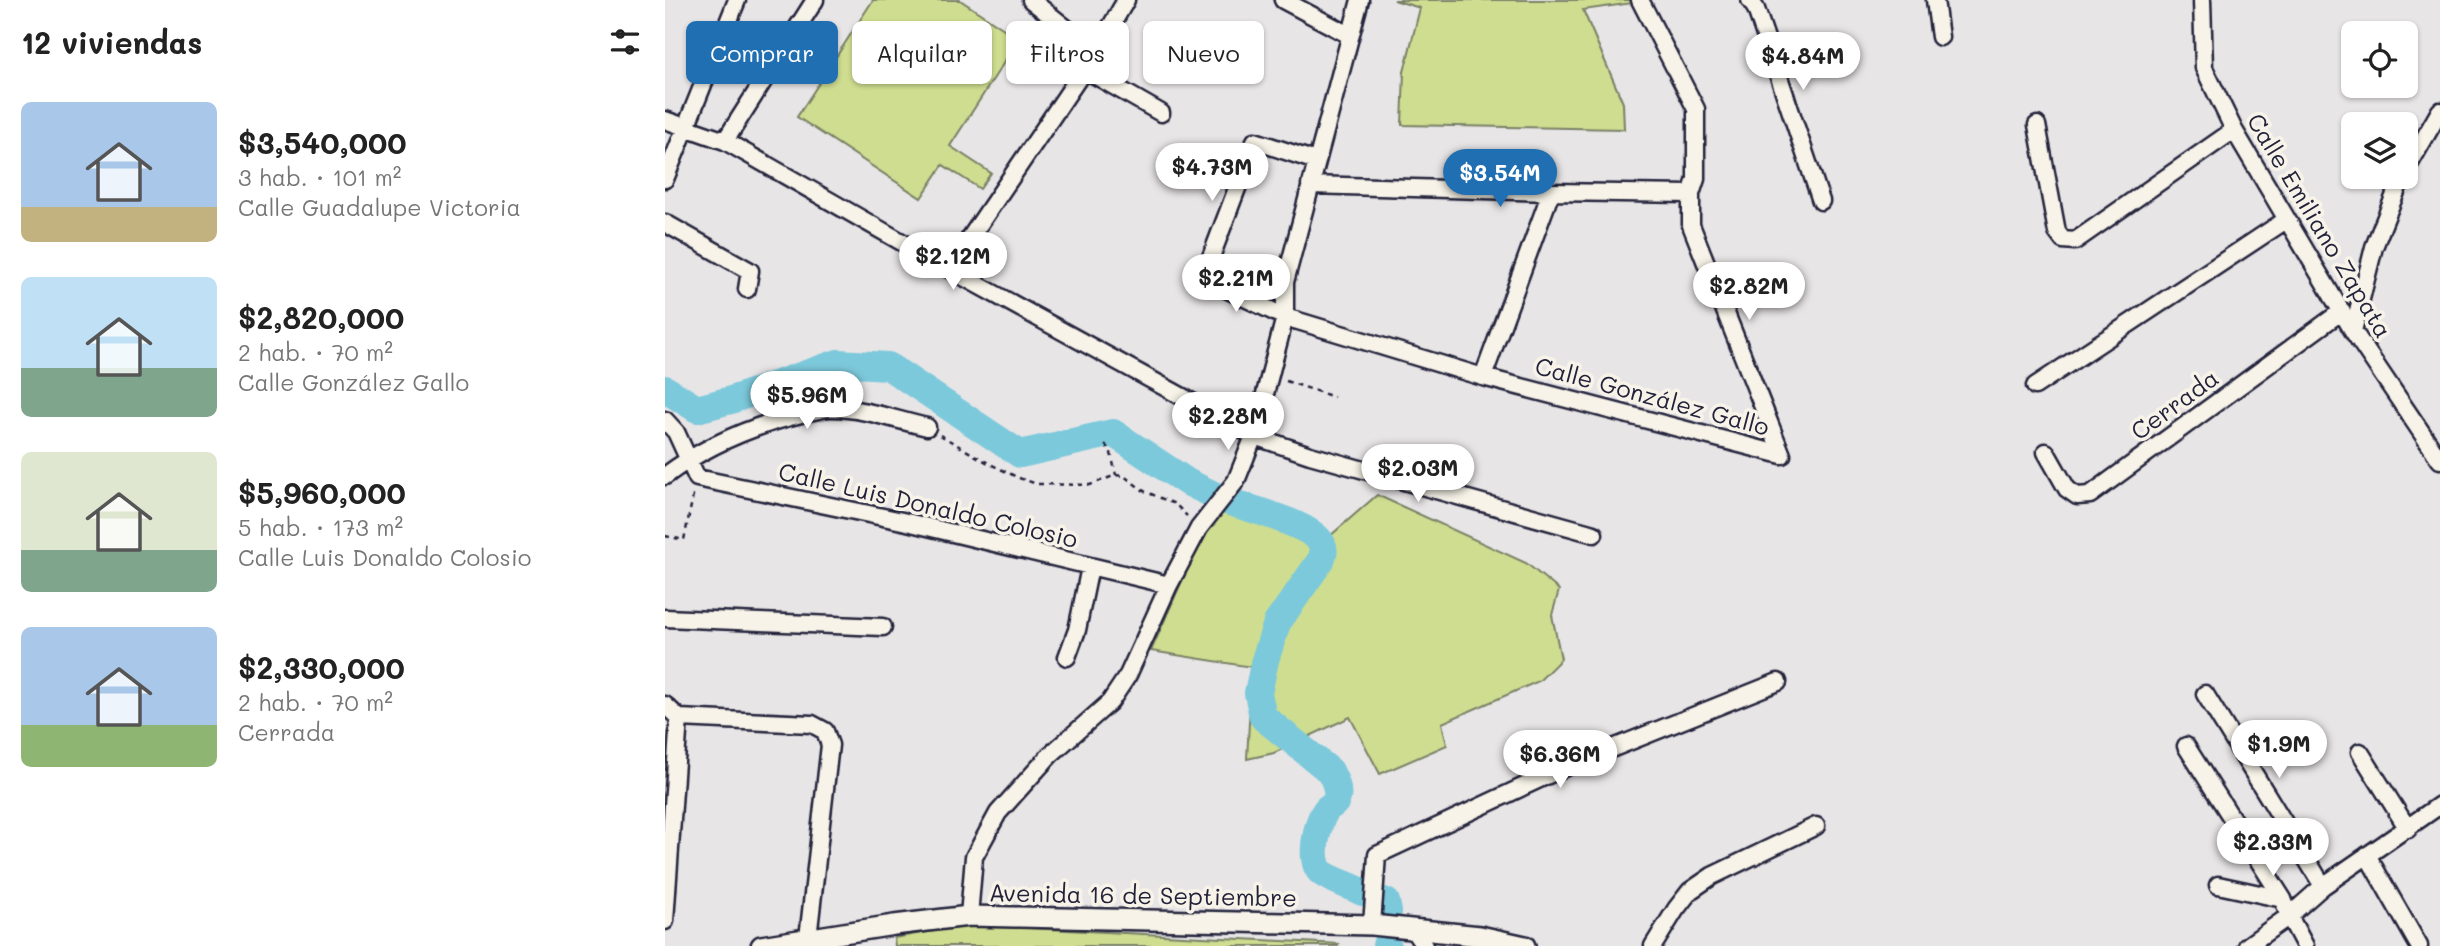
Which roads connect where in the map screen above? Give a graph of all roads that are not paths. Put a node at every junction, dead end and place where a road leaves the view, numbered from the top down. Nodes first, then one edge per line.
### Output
1 (737, 0) edge
2 (815, 0) edge
3 (1031, 0) edge
4 (1126, 0) edge
5 (1283, 0) edge
6 (1360, 0) edge
7 (1640, 0) edge
8 (1750, 0) edge
9 (1935, 0) edge
10 (2201, 0) edge
11 (1057, 21) edge
12 (1114, 21) edge
13 (1349, 35) junction
14 (1940, 37) dead end
15 (1074, 84) edge
16 (1110, 84) edge
17 (2440, 111) edge
18 (1161, 113) dead end
19 (665, 120) edge
20 (2037, 125) dead end
21 (684, 128) junction
22 (2234, 130) junction
23 (725, 141) junction
24 (2418, 149) edge
25 (1316, 161) junction
26 (665, 179) edge
27 (1310, 185) junction
28 (2397, 189) edge
29 (1551, 192) junction
30 (1691, 194) junction
31 (1821, 201) dead end
32 (2286, 220) junction
33 (665, 223) edge
34 (949, 269) junction
35 (747, 289) dead end
36 (2342, 311) junction
37 (1285, 317) junction
38 (2353, 331) junction
39 (1483, 377) junction
40 (2035, 386) dead end
41 (665, 420) edge
42 (927, 427) road end
43 (1254, 436) junction
44 (2046, 452) dead end
45 (689, 458) junction
46 (2440, 460) edge
47 (665, 476) edge
48 (1594, 534) dead end
49 (1090, 567) junction
50 (1168, 585) junction
51 (665, 618) edge
52 (883, 627) dead end
53 (1067, 657) dead end
54 (1779, 682) dead end
55 (2205, 694) dead end
56 (665, 705) edge
57 (679, 718) junction
58 (2186, 746) dead end
59 (2360, 752) dead end
60 (2440, 805) edge
61 (1816, 826) dead end
62 (2408, 829) junction
63 (2367, 855) junction
64 (2218, 885) dead end
65 (2323, 886) junction
66 (2283, 900) junction
67 (969, 916) junction
68 (2289, 916) junction
69 (665, 921) edge
70 (1371, 925) junction
71 (1412, 928) junction
72 (809, 938) junction
73 (761, 946) edge
74 (1424, 946) edge
75 (1525, 946) edge
76 (1653, 946) edge
77 (2247, 946) edge
78 (2305, 946) edge
79 (2419, 946) edge

1 - 21 street
2 - 23 street
3 - 11 street
4 - 12 street
5 - 13 street
6 - 13 street
7 - 30 street
8 - 31 street
9 - 14 street
10 - 22 street, Calle Emiliano Zapata
13 - 25 street
15 - 34 street
16 - 18 street
17 - 24 street
19 - 21 street
20 - 22 street
21 - 23 street
21 - 26 street
22 - 32 street, Calle Emiliano Zapata
23 - 34 street
25 - 27 street
25 - 37 street, Calle González Gallo
27 - 29 street
27 - 37 street
28 - 38 street
29 - 30 street
29 - 39 street
30 - 39 street, Calle González Gallo
32 - 36 street, Calle Emiliano Zapata
32 - 40 street
33 - 35 street
34 - 43 street
36 - 38 street, Calle Emiliano Zapata
36 - 44 street, Cerrada
37 - 39 street, Calle González Gallo
37 - 43 street
38 - 46 street, Calle Emiliano Zapata
41 - 45 street
42 - 45 street
43 - 48 street
43 - 50 street
45 - 47 street
45 - 49 street, Calle Luis Donaldo Colosio
49 - 50 street, Calle Luis Donaldo Colosio
49 - 53 street
50 - 67 street
51 - 52 street
54 - 70 street
55 - 65 street
56 - 57 street
57 - 69 street
57 - 72 street
58 - 66 street
59 - 62 street
60 - 62 street
61 - 76 street
62 - 63 street
63 - 65 street
63 - 79 street
64 - 66 street
65 - 68 street
66 - 68 street
67 - 70 main road, Avenida 16 de Septiembre
67 - 72 main road, Avenida 16 de Septiembre
68 - 77 street
68 - 78 street
70 - 71 main road, Avenida 16 de Septiembre
71 - 74 street
71 - 75 main road, Avenida 16 de Septiembre
72 - 73 main road, Avenida 16 de Septiembre

